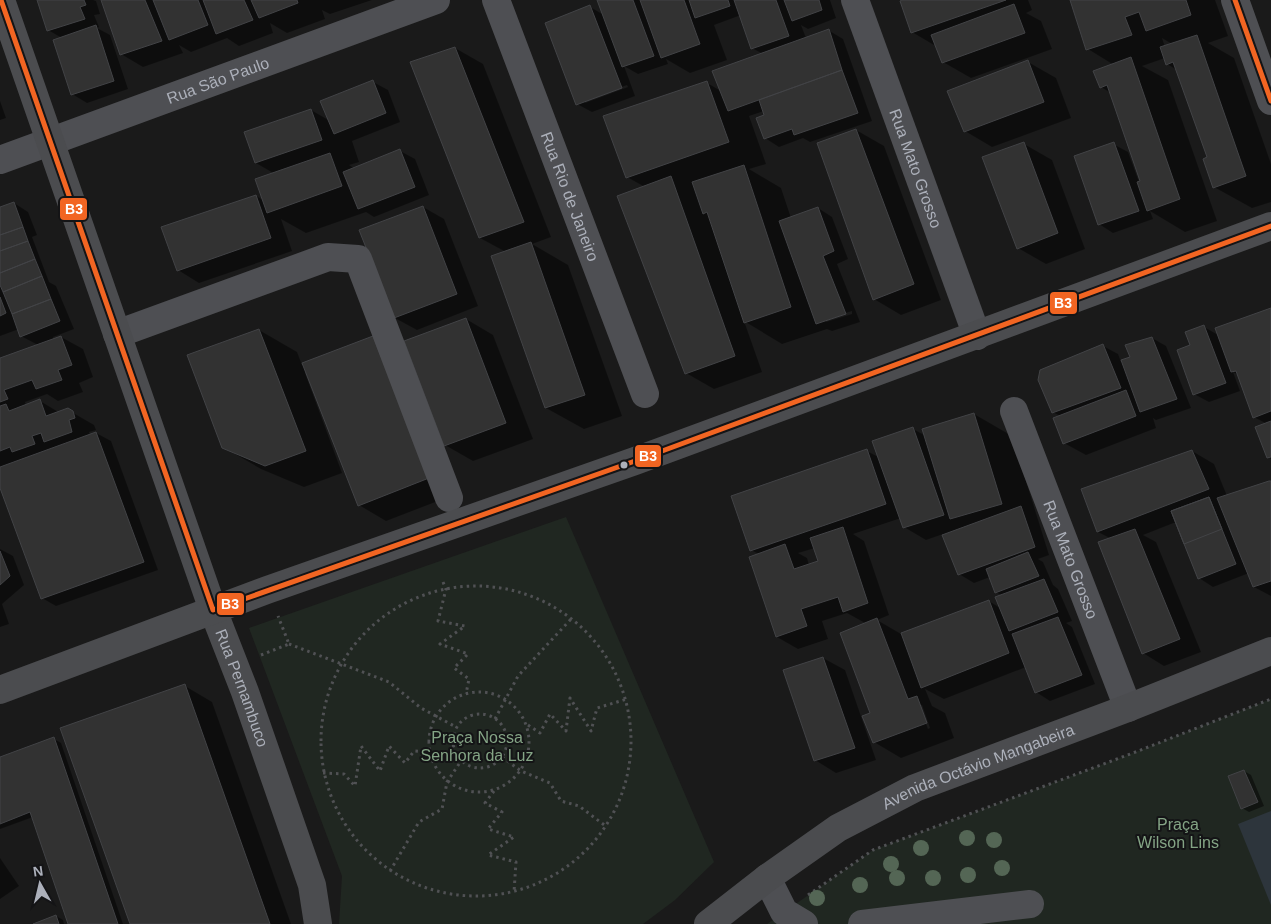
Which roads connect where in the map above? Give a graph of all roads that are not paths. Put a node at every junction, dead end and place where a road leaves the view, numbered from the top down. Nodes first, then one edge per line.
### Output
1 (1, 0) edge
2 (436, 0) edge
3 (496, 0) edge
4 (856, 0) edge
5 (1235, 0) edge
6 (1271, 101) edge
7 (49, 141) junction
8 (0, 160) edge
9 (1271, 226) edge
10 (117, 334) junction
11 (977, 336) junction
12 (644, 394) dead end
13 (1014, 411) dead end
14 (449, 498) dead end
15 (213, 610) junction
16 (1271, 651) edge
17 (0, 690) edge
18 (1128, 708) junction
19 (767, 878) junction
20 (1030, 904) dead end
21 (804, 911) edge
22 (318, 924) edge
23 (708, 924) edge
24 (862, 924) edge

1 - 7 main road, Rua Pernambuco
2 - 7 street, Rua São Paulo
3 - 12 street, Rua Rio de Janeiro
4 - 11 street, Rua Mato Grosso
5 - 6 street
7 - 8 street, Rua São Paulo
7 - 10 main road, Rua Pernambuco
9 - 11 main road
10 - 14 street
10 - 15 main road, Rua Pernambuco
11 - 15 main road
13 - 18 street, Rua Mato Grosso
15 - 17 main road
15 - 22 main road, Rua Pernambuco
16 - 18 main road, Avenida Octávio Mangabeira
18 - 19 main road, Avenida Octávio Mangabeira
19 - 21 street
19 - 23 main road, Avenida Octávio Mangabeira
20 - 24 street

